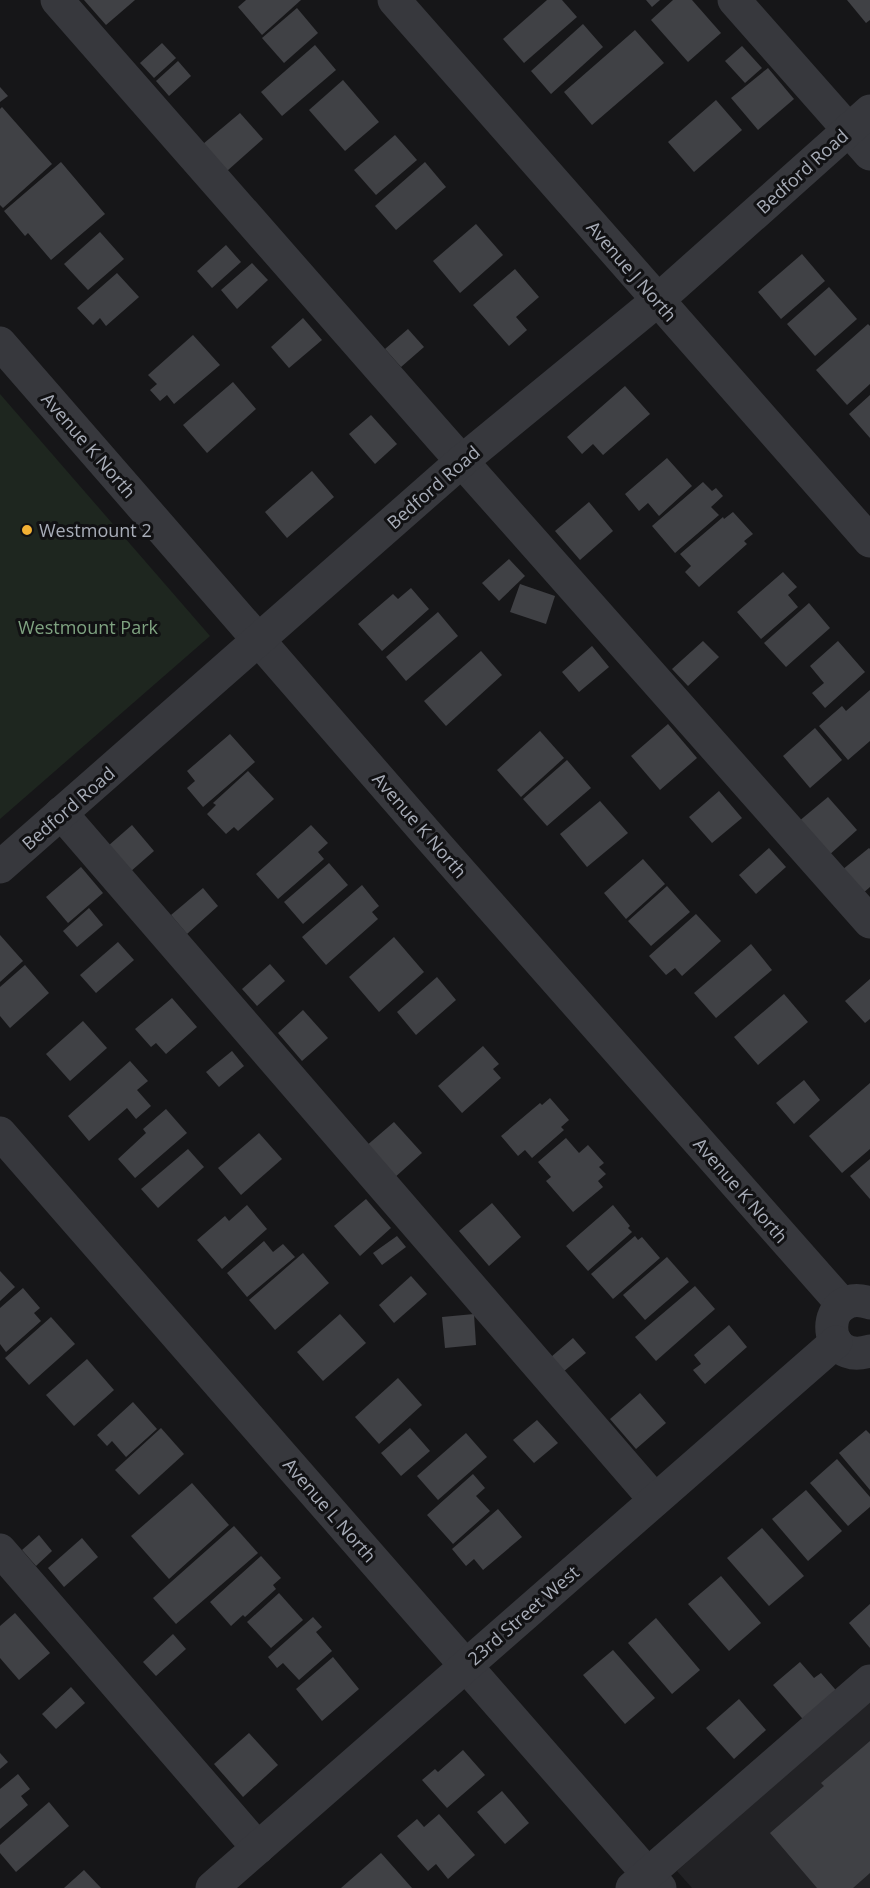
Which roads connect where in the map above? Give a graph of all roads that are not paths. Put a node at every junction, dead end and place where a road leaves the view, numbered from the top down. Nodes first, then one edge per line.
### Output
1 (57, 0) edge
2 (394, 0) edge
3 (734, 0) edge
4 (859, 121) edge
5 (870, 154) edge
6 (658, 300) junction
7 (0, 343) edge
8 (462, 461) junction
9 (870, 541) edge
10 (259, 640) junction
11 (61, 813) junction
12 (0, 867) edge
13 (870, 922) edge
14 (0, 1133) edge
15 (856, 1304) edge
16 (836, 1342) junction
17 (870, 1351) edge
18 (655, 1500) junction
19 (0, 1550) edge
20 (466, 1665) junction
21 (870, 1681) edge
22 (258, 1848) junction
23 (647, 1883) edge
24 (212, 1888) edge

1 - 8 street
2 - 6 street, Avenue J North
3 - 4 street
4 - 5 street
4 - 6 street, Bedford Road
6 - 8 street, Bedford Road
6 - 9 street, Avenue J North
7 - 10 street, Avenue K North
8 - 10 street, Bedford Road
8 - 13 street
10 - 11 street, Bedford Road
10 - 15 street, Avenue K North
11 - 12 street, Bedford Road
11 - 18 street
14 - 20 street, Avenue L North
15 - 16 street
16 - 17 street
16 - 18 street, 23rd Street West
18 - 20 street, 23rd Street West
19 - 22 street
20 - 22 street, 23rd Street West
20 - 23 street, Avenue L North
21 - 23 street
22 - 24 street, 23rd Street West

